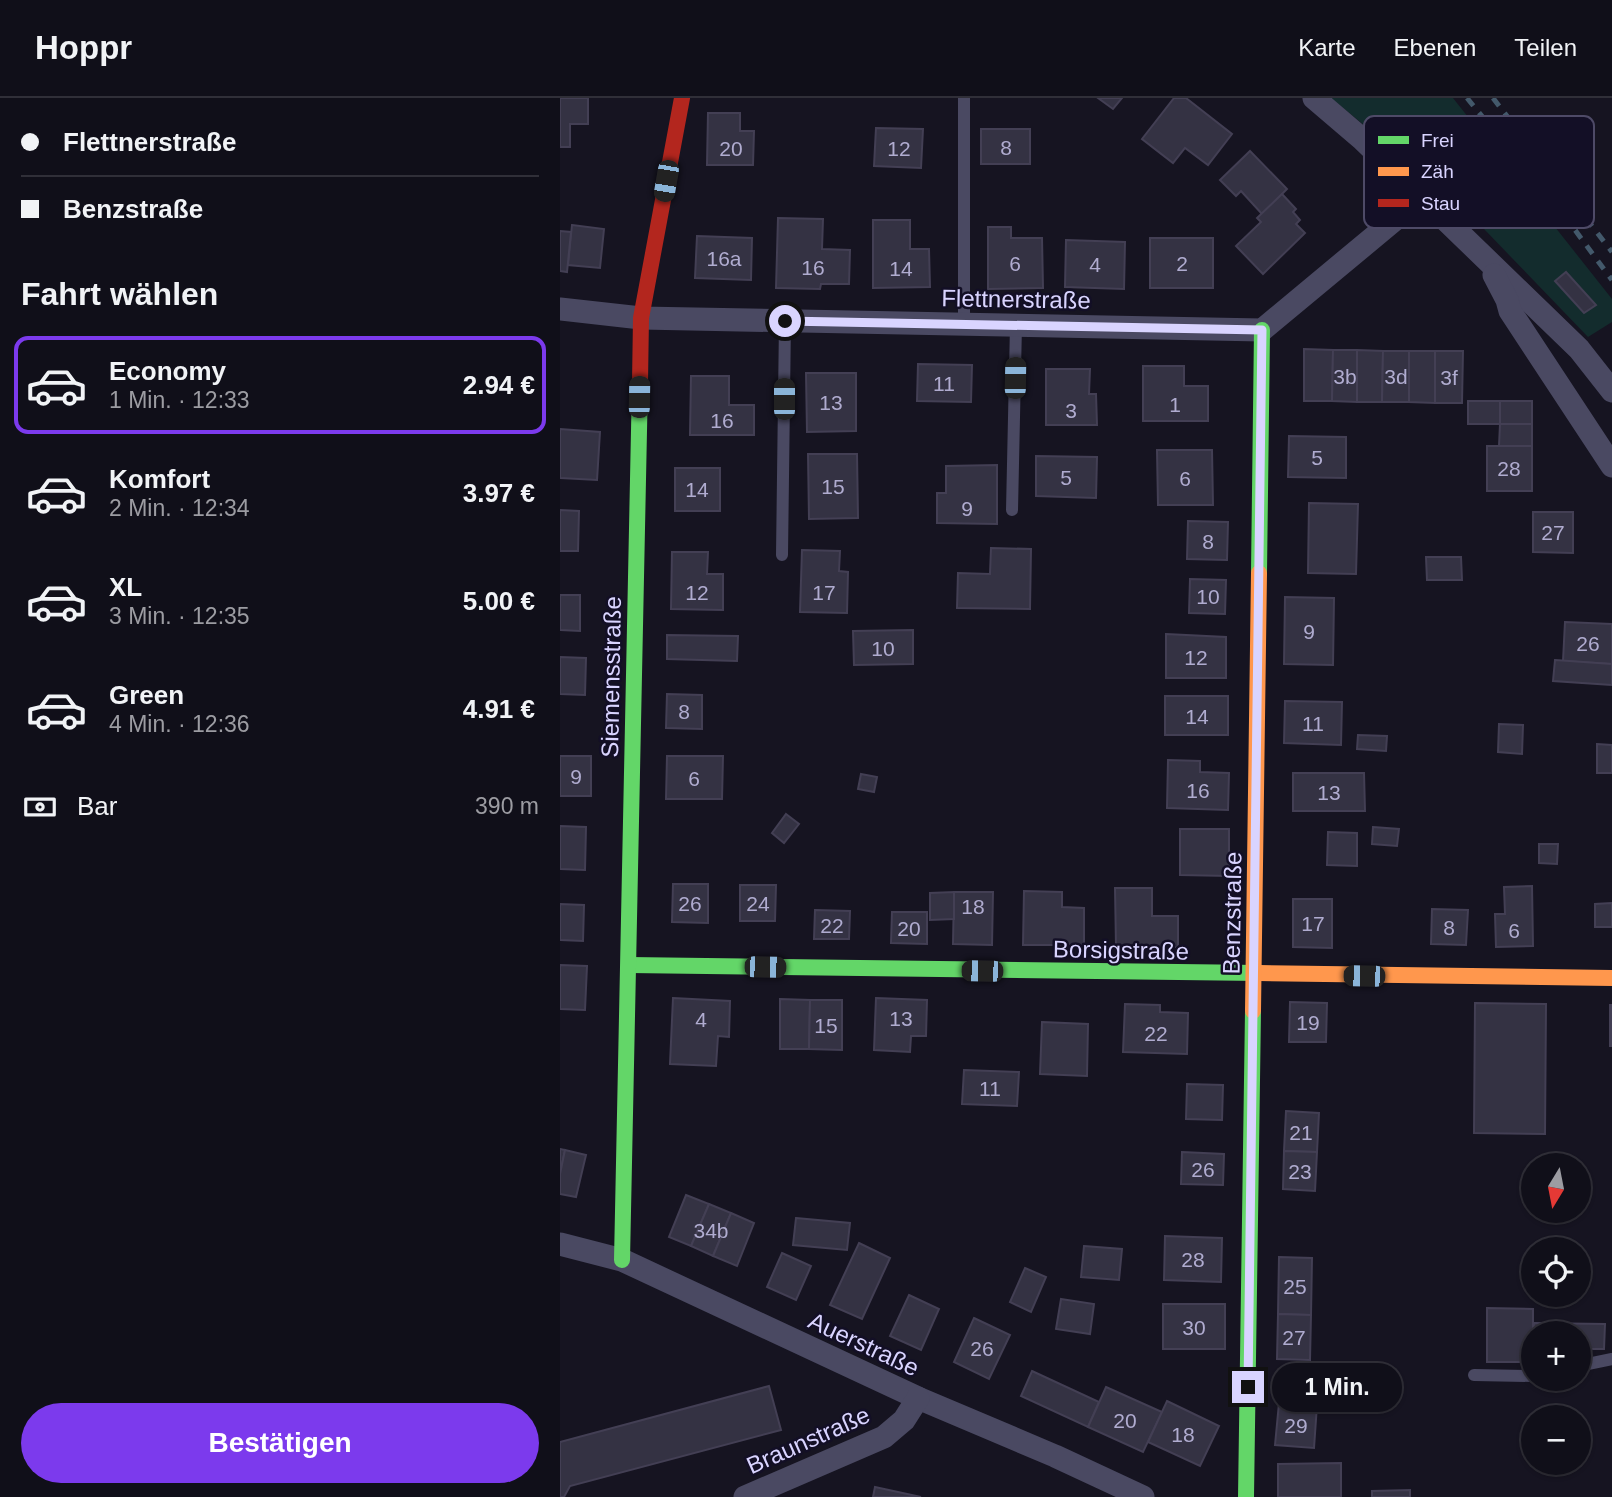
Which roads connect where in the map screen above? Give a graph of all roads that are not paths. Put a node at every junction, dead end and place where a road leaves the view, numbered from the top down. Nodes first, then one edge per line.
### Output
1 (682, 98) edge
2 (1314, 98) edge
3 (964, 99) edge
4 (1364, 141) edge
5 (1385, 228) edge
6 (1453, 228) edge
7 (1486, 260) junction
8 (560, 309) edge
9 (641, 318) junction
10 (785, 321) junction
11 (964, 324) junction
12 (1016, 325) junction
13 (1262, 330) junction
14 (1612, 391) edge
15 (1612, 466) edge
16 (1012, 510) dead end
17 (782, 555) dead end
18 (628, 965) junction
19 (1254, 975) junction
20 (1612, 978) edge
21 (560, 1244) edge
22 (622, 1260) junction
23 (1612, 1359) edge
24 (1591, 1363) edge
25 (1474, 1375) dead end
26 (1521, 1376) edge
27 (918, 1398) junction
28 (745, 1497) edge
29 (1143, 1497) edge
30 (1246, 1497) edge

1 - 9 street, Siemensstraße
2 - 4 street
3 - 11 lane
5 - 13 street
6 - 7 street
7 - 14 street
7 - 15 street
8 - 9 street, Flettnerstraße
9 - 10 street, Flettnerstraße
9 - 18 street, Siemensstraße
10 - 11 street, Flettnerstraße
10 - 17 lane
11 - 12 street, Flettnerstraße
12 - 13 street, Flettnerstraße
12 - 16 lane
13 - 19 street, Benzstraße
18 - 19 street, Borsigstraße
18 - 22 street, Siemensstraße
19 - 20 street, Borsigstraße
19 - 30 street, Benzstraße
21 - 22 street, Auerstraße
22 - 27 street, Auerstraße
23 - 24 lane
25 - 26 lane
27 - 28 street, Braunstraße
27 - 29 street, Auerstraße

